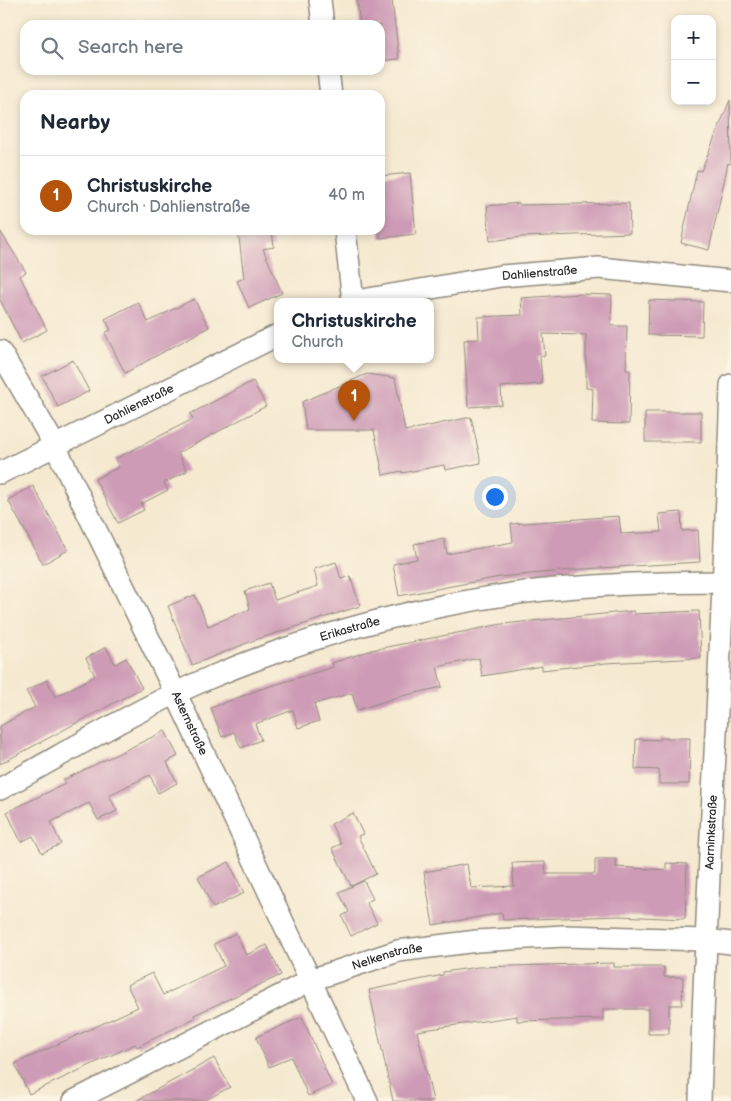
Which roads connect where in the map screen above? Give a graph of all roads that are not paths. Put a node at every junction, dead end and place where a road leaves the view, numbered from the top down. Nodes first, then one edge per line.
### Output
1 (320, 0) edge
2 (322, 20) edge
3 (328, 75) edge
4 (330, 90) edge
5 (345, 235) edge
6 (731, 281) edge
7 (352, 298) edge
8 (375, 298) edge
9 (274, 337) edge
10 (0, 351) edge
11 (731, 385) edge
12 (54, 444) junction
13 (0, 473) edge
14 (728, 582) edge
15 (176, 694) junction
16 (0, 789) edge
17 (705, 940) junction
18 (731, 943) edge
19 (311, 980) junction
20 (74, 1101) edge
21 (367, 1101) edge
22 (700, 1101) edge

1 - 2 street
3 - 4 street
5 - 7 street
6 - 8 street, Dahlienstraße
9 - 12 street, Dahlienstraße
10 - 12 street, Asternstraße
11 - 14 street, Aarninkstraße
12 - 13 street, Dahlienstraße
12 - 15 street, Asternstraße
14 - 15 street, Erikastraße
14 - 17 street, Aarninkstraße
15 - 16 street, Erikastraße
15 - 19 street, Asternstraße
17 - 18 street, Nelkenstraße
17 - 19 street, Nelkenstraße
17 - 22 street, Aarninkstraße
19 - 20 street, Nelkenstraße
19 - 21 street, Asternstraße

